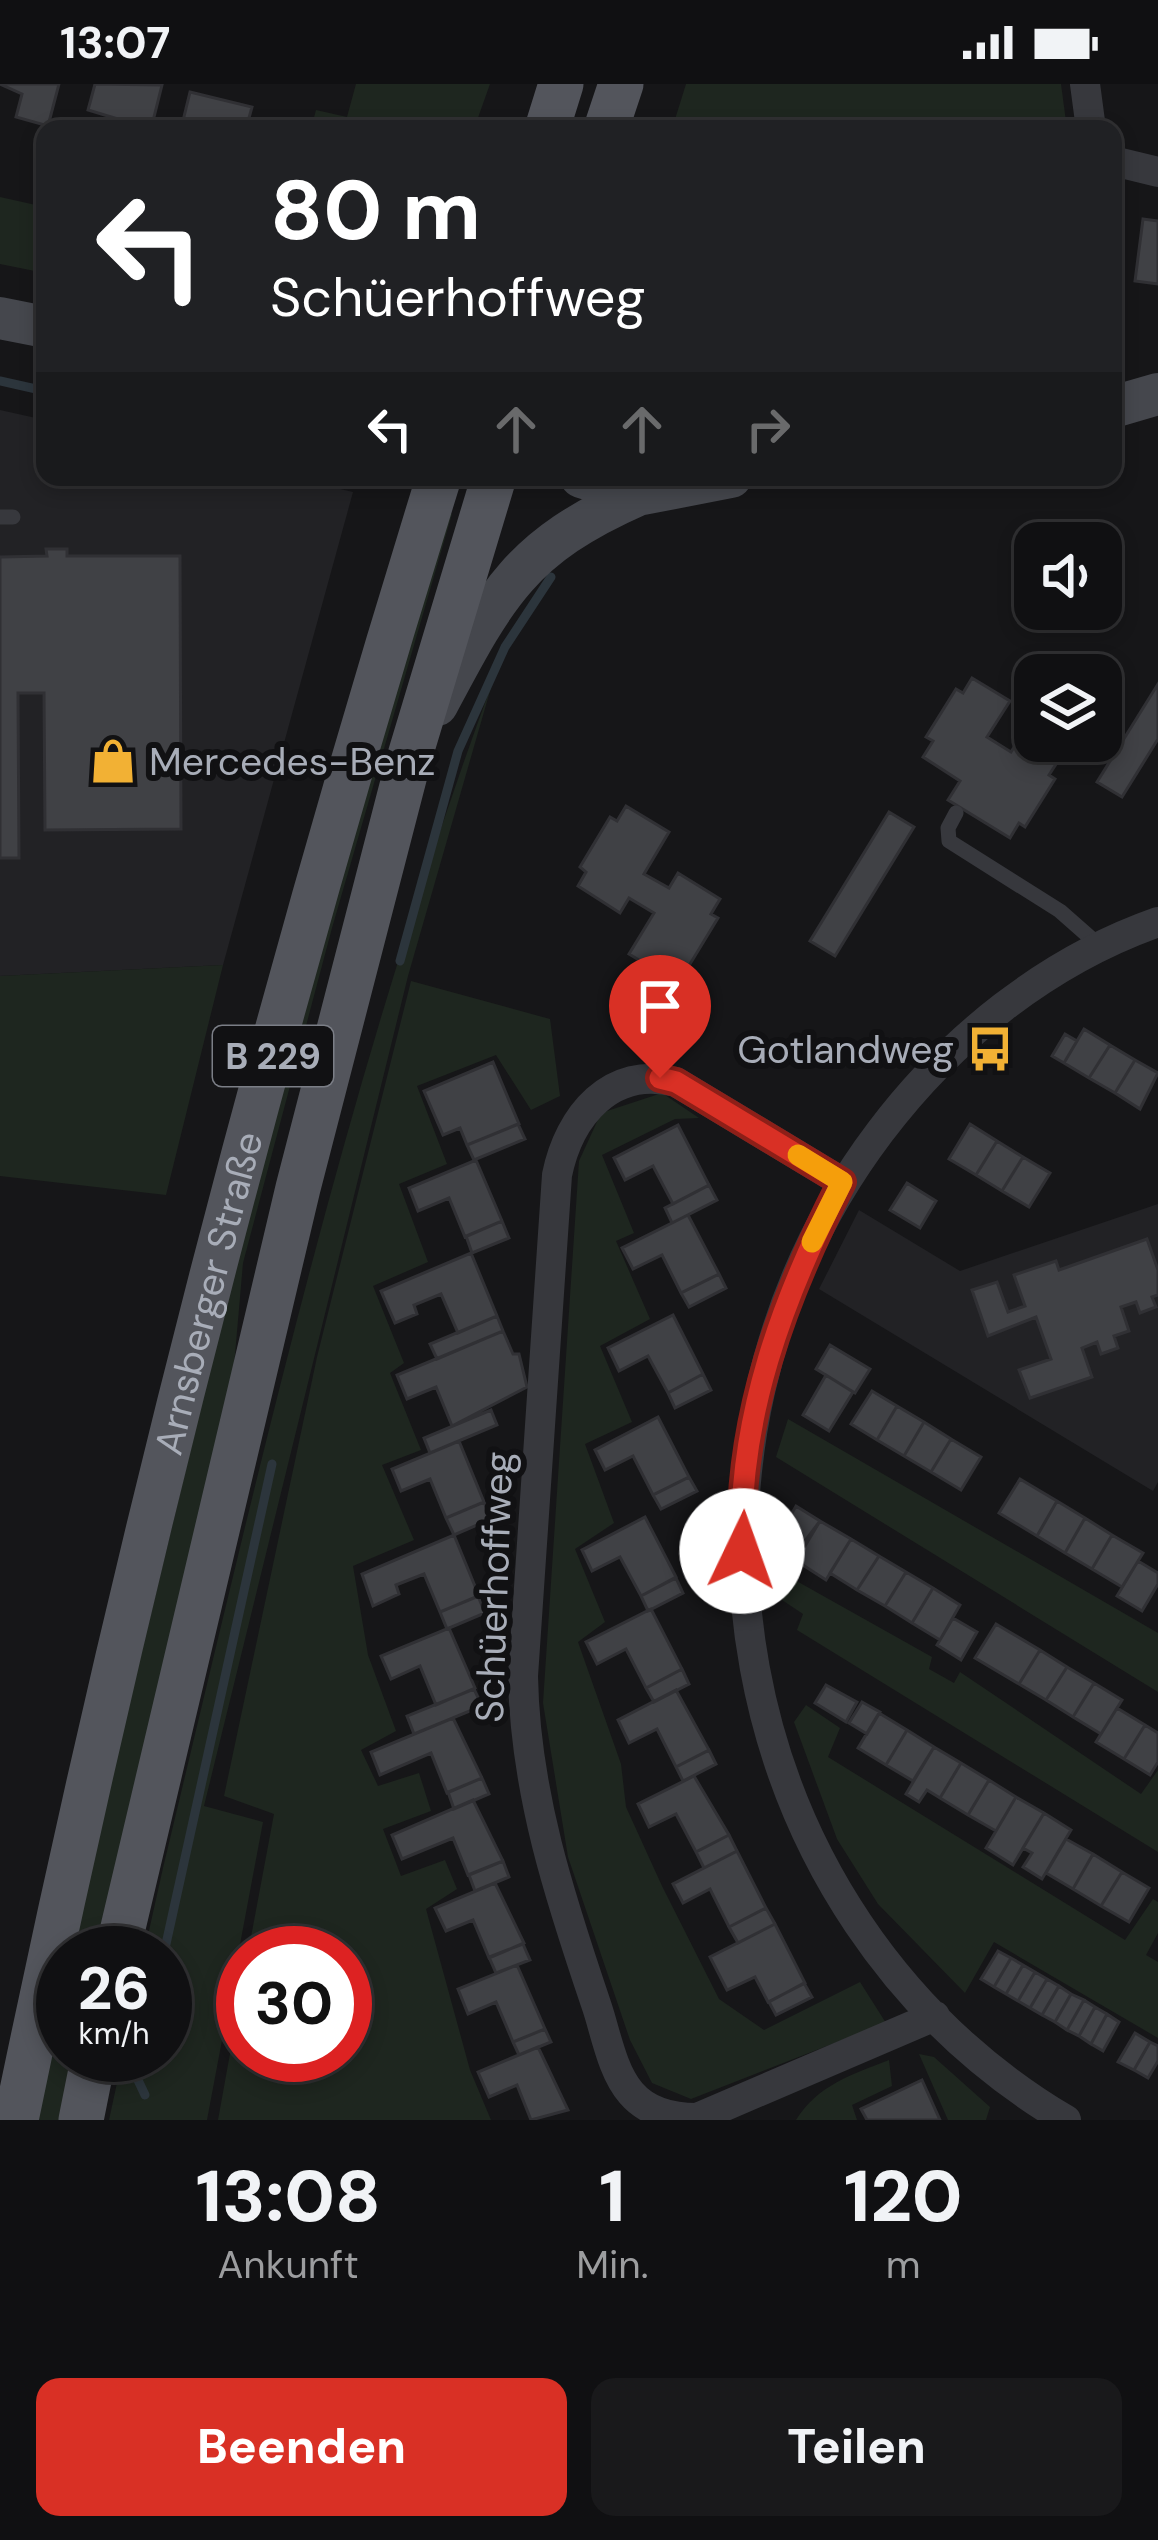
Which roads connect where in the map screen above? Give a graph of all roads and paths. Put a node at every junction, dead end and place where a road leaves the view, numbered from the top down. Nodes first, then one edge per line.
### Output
1 (621, 84) edge
2 (1085, 84) edge
3 (609, 120) edge
4 (1090, 120) edge
5 (1122, 163) edge
6 (1158, 172) edge
7 (0, 318) edge
8 (36, 325) edge
9 (1158, 394) edge
10 (1122, 404) edge
11 (436, 486) edge
12 (491, 486) edge
13 (609, 486) edge
14 (684, 486) edge
15 (638, 495) junction
16 (409, 759) junction
17 (956, 813) dead end
18 (1158, 922) edge
19 (1102, 948) junction
20 (842, 1182) junction
21 (123, 1926) edge
22 (935, 2016) junction
23 (89, 2082) edge
24 (16, 2120) edge
25 (81, 2120) edge
26 (1066, 2120) edge

1 - 3 main road
2 - 4 street
5 - 6 street
7 - 8 main road
9 - 10 main road
11 - 24 main road, Arnsberger Straße / B 229
12 - 16 main road, Arnsberger Straße / B 229
13 - 15 main road
14 - 15 main road
15 - 16 main road
16 - 21 main road, Arnsberger Straße / B 229
17 - 19 lane
18 - 19 street
19 - 20 street
20 - 22 street
20 - 22 street, Schüerhoffweg
22 - 26 street
23 - 25 main road

